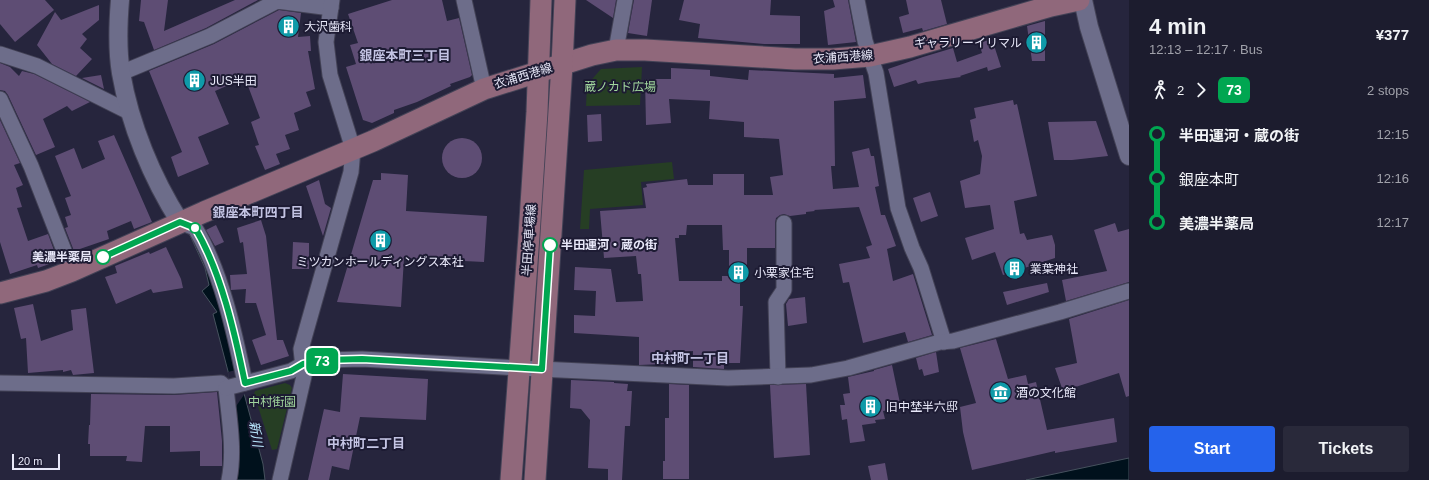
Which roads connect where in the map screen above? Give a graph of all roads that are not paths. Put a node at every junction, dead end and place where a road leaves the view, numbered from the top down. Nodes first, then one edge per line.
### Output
1 (120, 0) edge
2 (464, 0) edge
3 (541, 0) edge
4 (565, 0) edge
5 (625, 0) edge
6 (857, 0) edge
7 (1079, 0) edge
8 (1083, 0) edge
9 (331, 4) edge
10 (616, 50) junction
11 (0, 54) edge
12 (870, 56) junction
13 (562, 65) junction
14 (538, 71) junction
15 (121, 73) junction
16 (484, 89) junction
17 (0, 99) edge
18 (131, 113) junction
19 (1125, 129) edge
20 (353, 149) junction
21 (1129, 156) edge
22 (180, 222) junction
23 (784, 223) dead end
24 (72, 270) junction
25 (1129, 291) edge
26 (0, 293) edge
27 (944, 342) junction
28 (303, 364) junction
29 (519, 368) junction
30 (542, 369) junction
31 (778, 377) junction
32 (0, 382) edge
33 (244, 383) junction
34 (228, 388) junction
35 (229, 480) edge
36 (280, 480) edge
37 (511, 480) edge
38 (535, 480) edge

1 - 15 street
2 - 16 street
3 - 14 main road, 半田停車場線
4 - 13 main road, 半田停車場線
5 - 10 street
6 - 12 street
7 - 12 main road, 衣浦西港線
8 - 19 street
9 - 15 street
9 - 20 street
10 - 12 main road, 衣浦西港線
10 - 13 main road, 衣浦西港線
11 - 18 street
12 - 27 street
13 - 14 main road, 衣浦西港線
13 - 30 main road, 半田停車場線
14 - 16 main road, 衣浦西港線
14 - 29 main road, 半田停車場線
15 - 18 street
16 - 20 main road, 衣浦西港線
17 - 24 street
18 - 22 street
19 - 21 street
20 - 22 main road, 衣浦西港線
20 - 28 street
22 - 24 main road, 衣浦西港線
22 - 33 street
23 - 31 street
24 - 26 main road, 衣浦西港線
25 - 27 street
27 - 31 street
28 - 29 street
28 - 33 street
28 - 36 street
29 - 30 street
29 - 37 main road, 半田停車場線
30 - 31 street
30 - 38 main road, 半田停車場線
32 - 34 street
33 - 34 street
34 - 35 street

